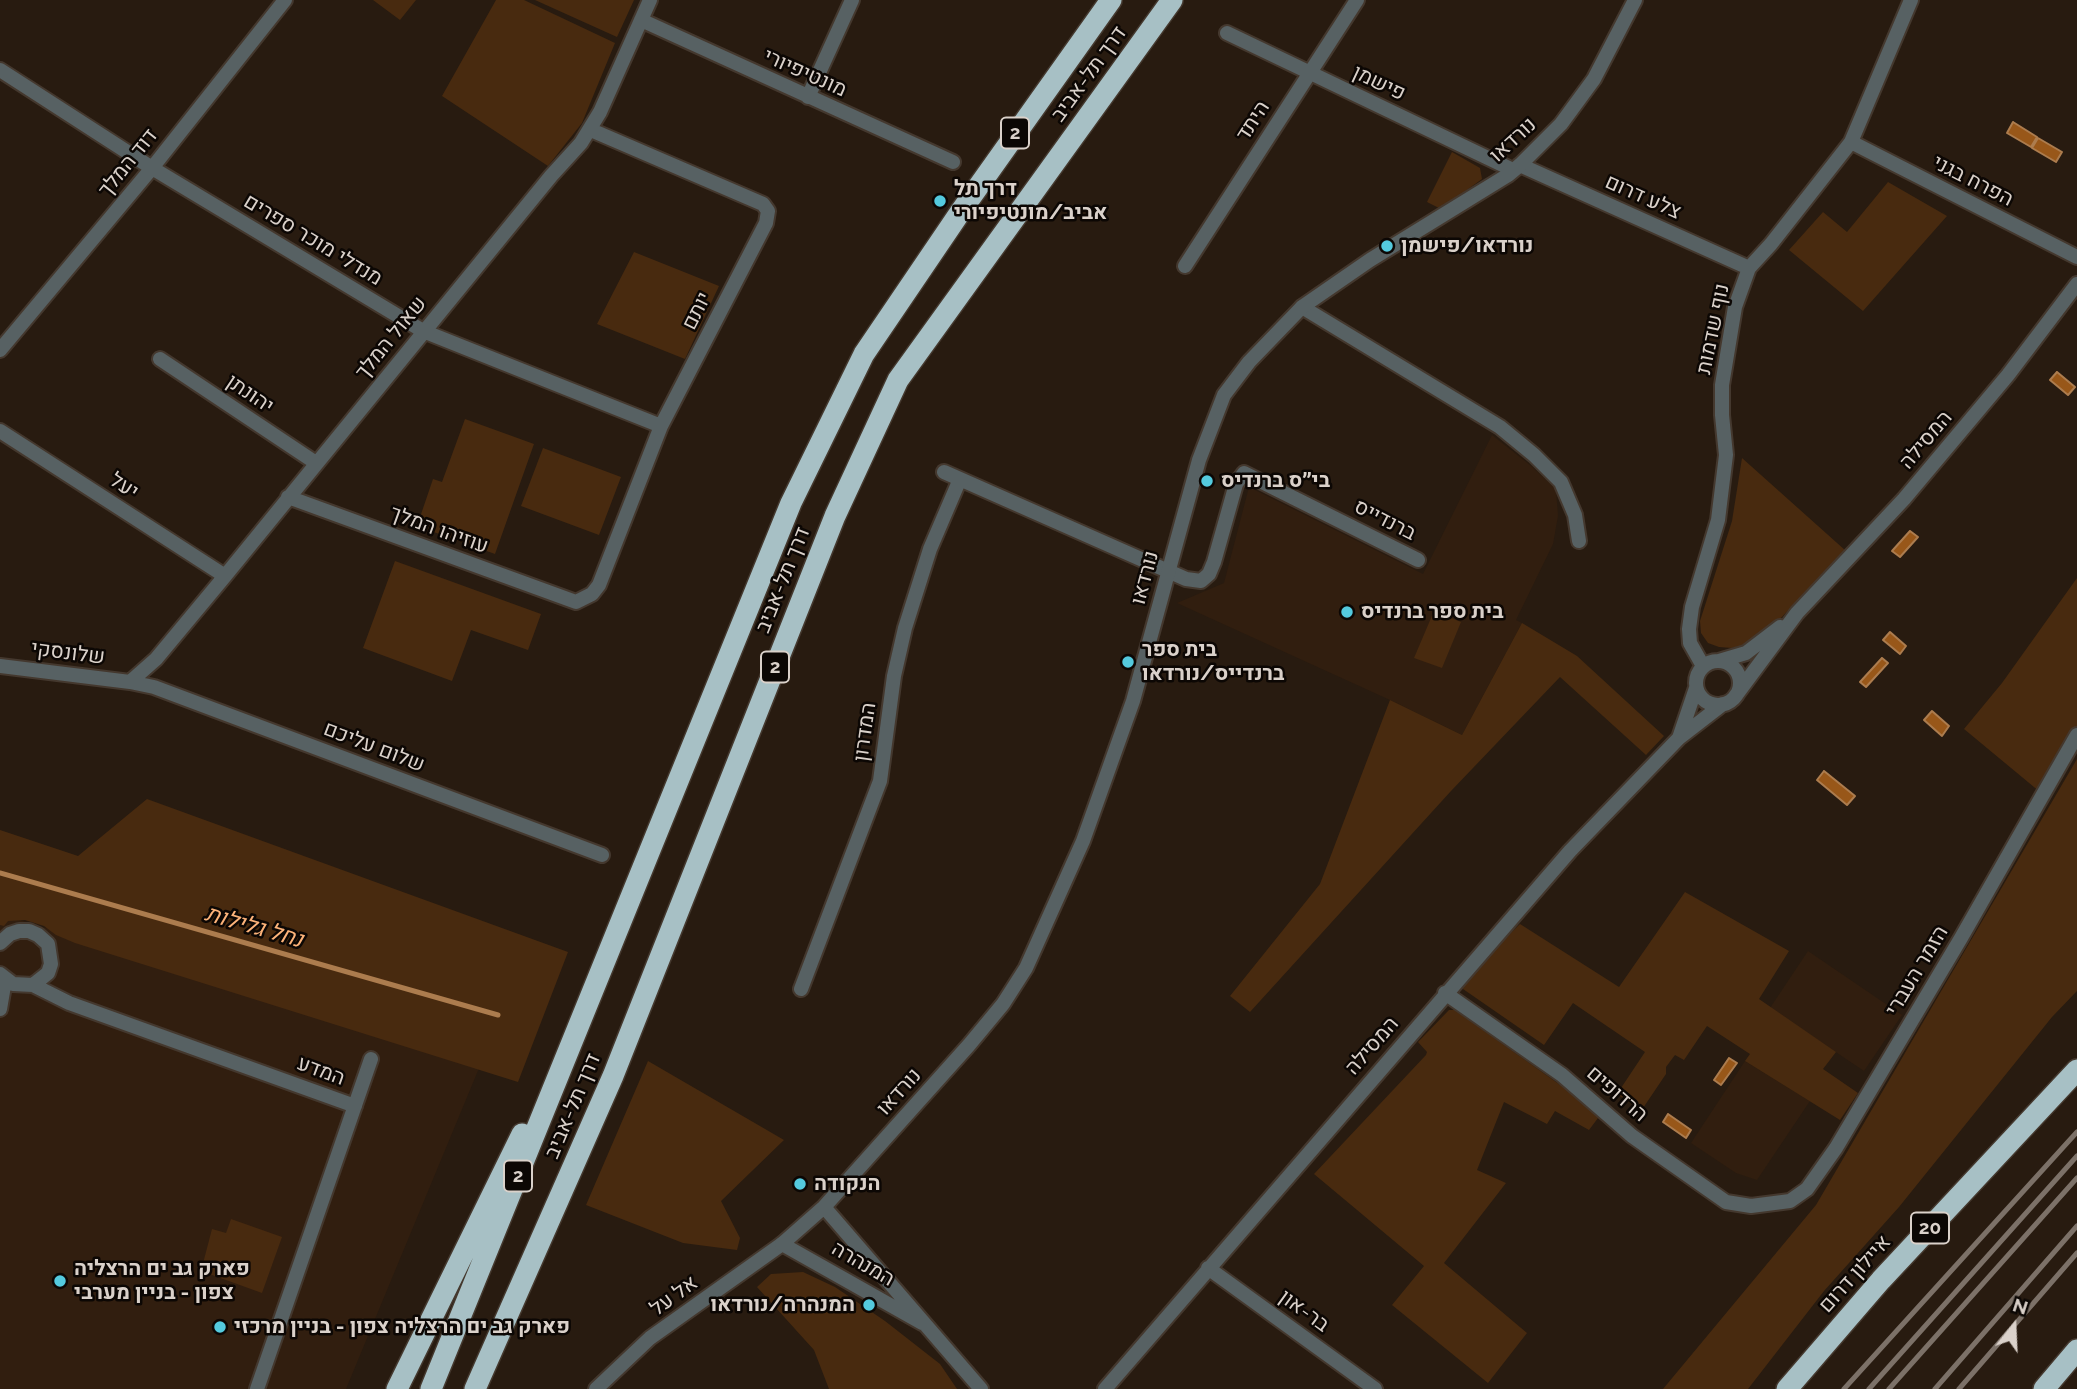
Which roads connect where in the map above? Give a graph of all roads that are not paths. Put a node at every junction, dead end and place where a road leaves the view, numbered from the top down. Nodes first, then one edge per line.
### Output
1 (285, 0) edge
2 (650, 0) edge
3 (852, 0) edge
4 (1111, 0) edge
5 (1172, 0) edge
6 (1357, 0) edge
7 (1636, 0) edge
8 (1910, 0) edge
9 (641, 20) junction
10 (1227, 33) dead end
11 (0, 70) edge
12 (1310, 73) junction
13 (808, 97) junction
14 (591, 130) junction
15 (1851, 142) junction
16 (953, 162) dead end
17 (1517, 167) junction
18 (152, 168) junction
19 (2077, 257) edge
20 (1185, 266) dead end
21 (1749, 268) junction
22 (2077, 284) edge
23 (1302, 307) junction
24 (423, 331) junction
25 (0, 350) edge
26 (160, 359) dead end
27 (661, 426) junction
28 (0, 431) edge
29 (316, 463) junction
30 (944, 472) dead end
31 (960, 479) junction
32 (288, 497) junction
33 (1579, 541) dead end
34 (1418, 560) dead end
35 (1168, 573) junction
36 (225, 576) junction
37 (576, 602) joint
38 (1797, 613) junction
39 (1719, 661) junction
40 (0, 666) edge
41 (1703, 666) junction
42 (130, 682) junction
43 (1696, 688) junction
44 (1728, 701) junction
45 (2077, 735) edge
46 (1679, 738) junction
47 (602, 855) dead end
48 (0, 943) edge
49 (605, 962) junction
50 (2, 977) edge
51 (33, 985) junction
52 (802, 989) dead end
53 (1445, 993) junction
54 (0, 1009) edge
55 (370, 1059) dead end
56 (2077, 1070) edge
57 (355, 1106) junction
58 (1770, 1204) joint
59 (824, 1207) junction
60 (782, 1244) junction
61 (1208, 1268) junction
62 (922, 1323) junction
63 (2077, 1350) edge
64 (257, 1389) edge
65 (397, 1389) edge
66 (431, 1389) edge
67 (475, 1389) edge
68 (596, 1389) edge
69 (981, 1389) edge
70 (1105, 1389) edge
71 (1375, 1389) edge
72 (1787, 1389) edge
73 (2044, 1389) edge

1 - 18 street, דוד המלך
2 - 9 street, שאול המלך
3 - 13 street
4 - 49 highway, דרך תל-אביב / 2
5 - 67 highway, דרך תל-אביב / 2
6 - 12 street, היתד
7 - 17 street, נורדאו
8 - 15 street, נוף שדמות
9 - 13 street, מונטיפיורי
9 - 14 street, שאול המלך
10 - 12 street, פישמן
11 - 18 street, מנדלי מוכר ספרים
12 - 17 street, פישמן
12 - 20 street, היתד
13 - 16 street, מונטיפיורי
14 - 24 street, שאול המלך
14 - 27 street, יותם
15 - 19 street, הפרח בגני
15 - 21 street, נוף שדמות
17 - 21 street, צלע דרום
17 - 23 street, נורדאו
18 - 24 street, מנדלי מוכר ספרים
18 - 25 street, דוד המלך
21 - 41 street, נוף שדמות
22 - 38 street, המסילה
23 - 33 street
23 - 35 street, נורדאו
24 - 27 street, מנדלי מוכר ספרים
24 - 29 street, שאול המלך
26 - 29 street, יהונתן
27 - 37 street, יותם
28 - 36 street, יעל
29 - 32 street, שאול המלך
30 - 31 street
31 - 35 street
31 - 52 street, המדרון
32 - 36 street, שאול המלך
32 - 37 street, עוזיהו המלך
34 - 35 street, ברנדייס
35 - 59 street, נורדאו
36 - 42 street, שאול המלך
38 - 39 street, המסילה
38 - 44 street, המסילה
39 - 41 street, המסילה
39 - 44 street
40 - 42 street, שלונסקי
41 - 43 street, המסילה
42 - 47 street, שלום עליכם
43 - 44 street
43 - 46 street, המסילה
44 - 46 street, המסילה
45 - 58 street, הזמר העברי
46 - 53 street, המסילה
48 - 51 street
49 - 65 highway
49 - 66 highway, דרך תל-אביב / 2
50 - 51 street, המדע
50 - 54 street
51 - 57 street, המדע
53 - 58 street, הרדופים
53 - 61 street, המסילה
55 - 57 street
56 - 72 highway, איילון דרום / 20
57 - 64 street, המדע
59 - 60 street, נורדאו
59 - 62 street, המנהרה
60 - 62 street, המנהרה
60 - 68 street, אל על
61 - 70 street, המסילה
61 - 71 street, בר-און
62 - 69 street, המנהרה
63 - 73 highway

